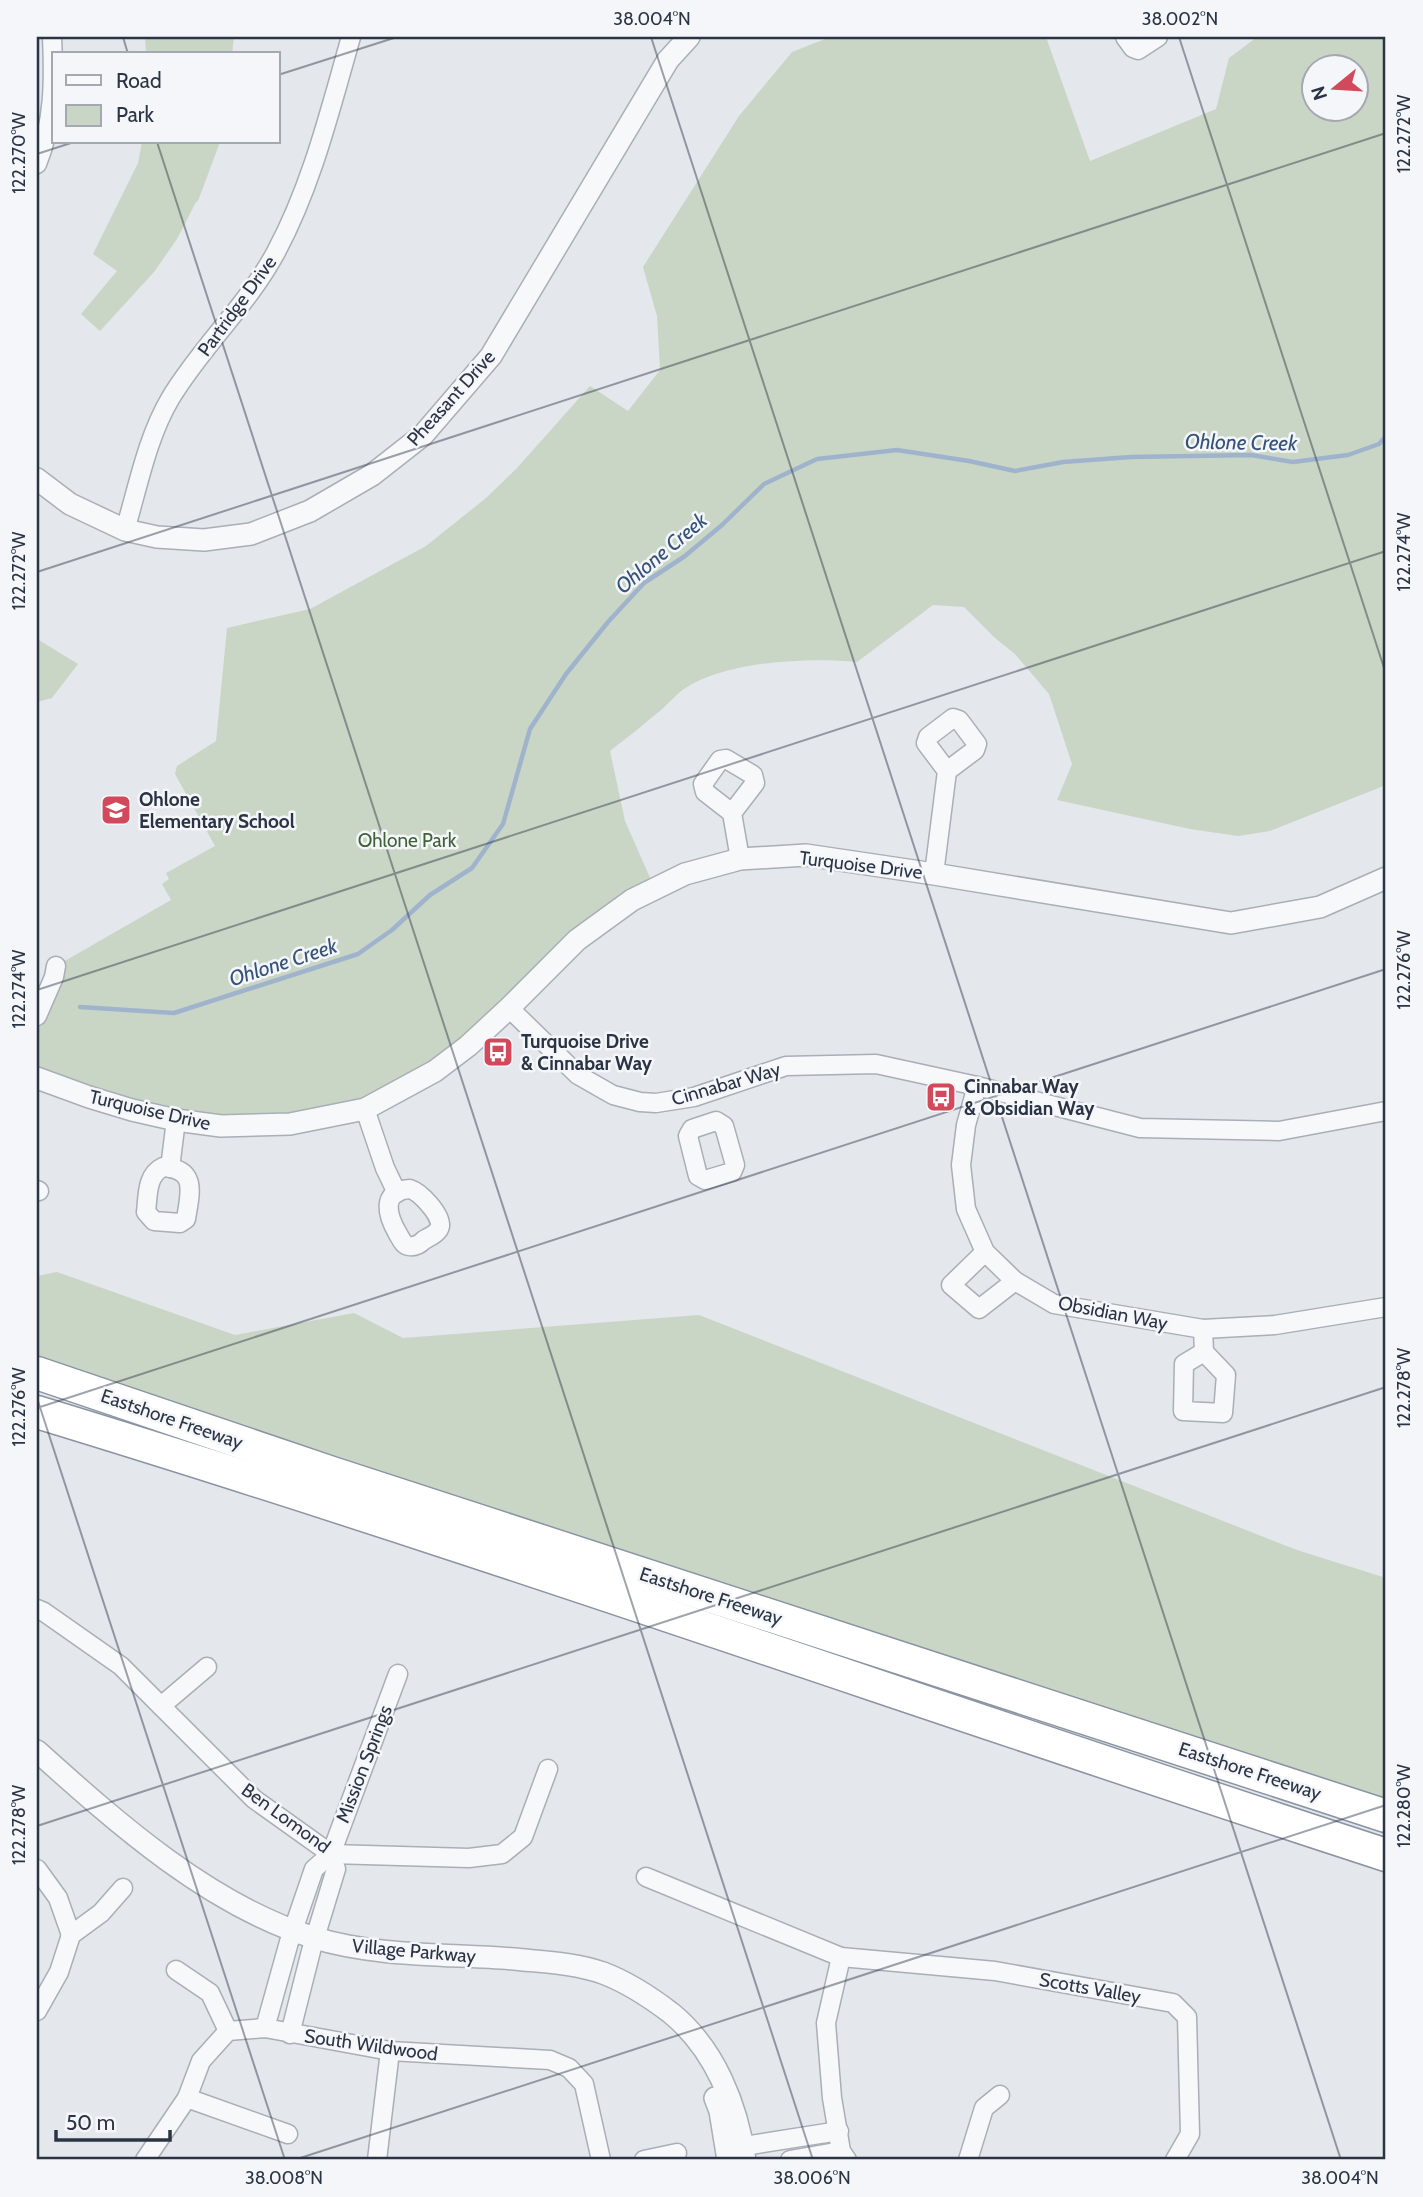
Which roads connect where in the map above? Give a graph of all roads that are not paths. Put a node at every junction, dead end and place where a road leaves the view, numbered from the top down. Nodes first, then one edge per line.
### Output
1 (52, 37) edge
2 (351, 37) edge
3 (689, 37) edge
4 (1125, 37) edge
5 (1158, 37) edge
6 (37, 164) edge
7 (37, 480) edge
8 (125, 530) junction
9 (947, 771) dead end
10 (732, 813) dead end
11 (740, 859) junction
12 (933, 874) junction
13 (1386, 878) edge
14 (56, 966) dead end
15 (509, 1008) junction
16 (37, 1016) edge
17 (37, 1078) edge
18 (977, 1086) junction
19 (694, 1097) junction
20 (365, 1109) junction
21 (1386, 1111) edge
22 (176, 1120) junction
23 (702, 1125) dead end
24 (170, 1168) dead end
25 (397, 1193) dead end
26 (985, 1252) junction
27 (1015, 1282) junction
28 (1386, 1307) edge
29 (1203, 1329) junction
30 (1204, 1352) dead end
31 (37, 1373) edge
32 (37, 1412) edge
33 (37, 1609) edge
34 (207, 1667) dead end
35 (398, 1674) dead end
36 (161, 1706) junction
37 (37, 1751) edge
38 (37, 1769) edge
39 (548, 1769) dead end
40 (1386, 1816) edge
41 (331, 1854) junction
42 (1386, 1855) edge
43 (37, 1869) edge
44 (646, 1877) dead end
45 (123, 1888) dead end
46 (71, 1935) junction
47 (292, 1936) junction
48 (312, 1944) junction
49 (841, 1957) junction
50 (176, 1970) dead end
51 (37, 2011) edge
52 (265, 2028) junction
53 (228, 2031) junction
54 (290, 2034) junction
55 (390, 2051) junction
56 (1000, 2095) dead end
57 (187, 2098) junction
58 (839, 2131) junction
59 (288, 2134) dead end
60 (677, 2153) dead end
61 (736, 2154) edge
62 (844, 2155) edge
63 (145, 2160) edge
64 (376, 2160) edge
65 (601, 2160) edge
66 (644, 2160) edge
67 (790, 2160) edge
68 (968, 2160) edge
69 (1175, 2160) edge

1 - 6 street
2 - 8 street, Partridge Drive
3 - 8 street, Pheasant Drive
4 - 5 street
7 - 8 street, Pheasant Drive
9 - 12 street
10 - 11 street
11 - 12 street, Turquoise Drive
11 - 15 street, Turquoise Drive
12 - 13 street, Turquoise Drive
14 - 16 street
15 - 19 street, Cinnabar Way
15 - 20 street, Turquoise Drive
17 - 22 street, Turquoise Drive
18 - 19 street, Cinnabar Way
18 - 21 street, Cinnabar Way
18 - 26 street, Obsidian Way
19 - 23 street
20 - 22 street, Turquoise Drive
20 - 25 street
22 - 24 street
26 - 27 street, Obsidian Way
26 - 27 street
27 - 29 street, Obsidian Way
28 - 29 street, Obsidian Way
29 - 30 street
31 - 40 highway, Eastshore Freeway
32 - 42 highway, Eastshore Freeway
33 - 36 street, Ben Lomond
34 - 36 street
35 - 41 street, Mission Springs
36 - 41 street, Ben Lomond
37 - 47 street, Village Parkway
38 - 47 street, Village Parkway
39 - 41 street, Ben Lomond
41 - 47 street, Mission Springs
41 - 48 street, Mission Springs
43 - 46 street
44 - 49 street, Scotts Valley
45 - 46 street
46 - 51 street
47 - 48 street, Village Parkway
47 - 52 street, Mission Springs
48 - 54 street, Mission Springs
48 - 61 street, Village Parkway
49 - 58 street
49 - 69 street, Scotts Valley
50 - 53 street
52 - 53 street, South Wildwood
52 - 54 street, South Wildwood
53 - 57 street
54 - 55 street, South Wildwood
55 - 64 street
55 - 65 street, South Wildwood
56 - 68 street
57 - 59 street
57 - 63 street
58 - 61 street
58 - 62 street
60 - 66 street
62 - 67 street

